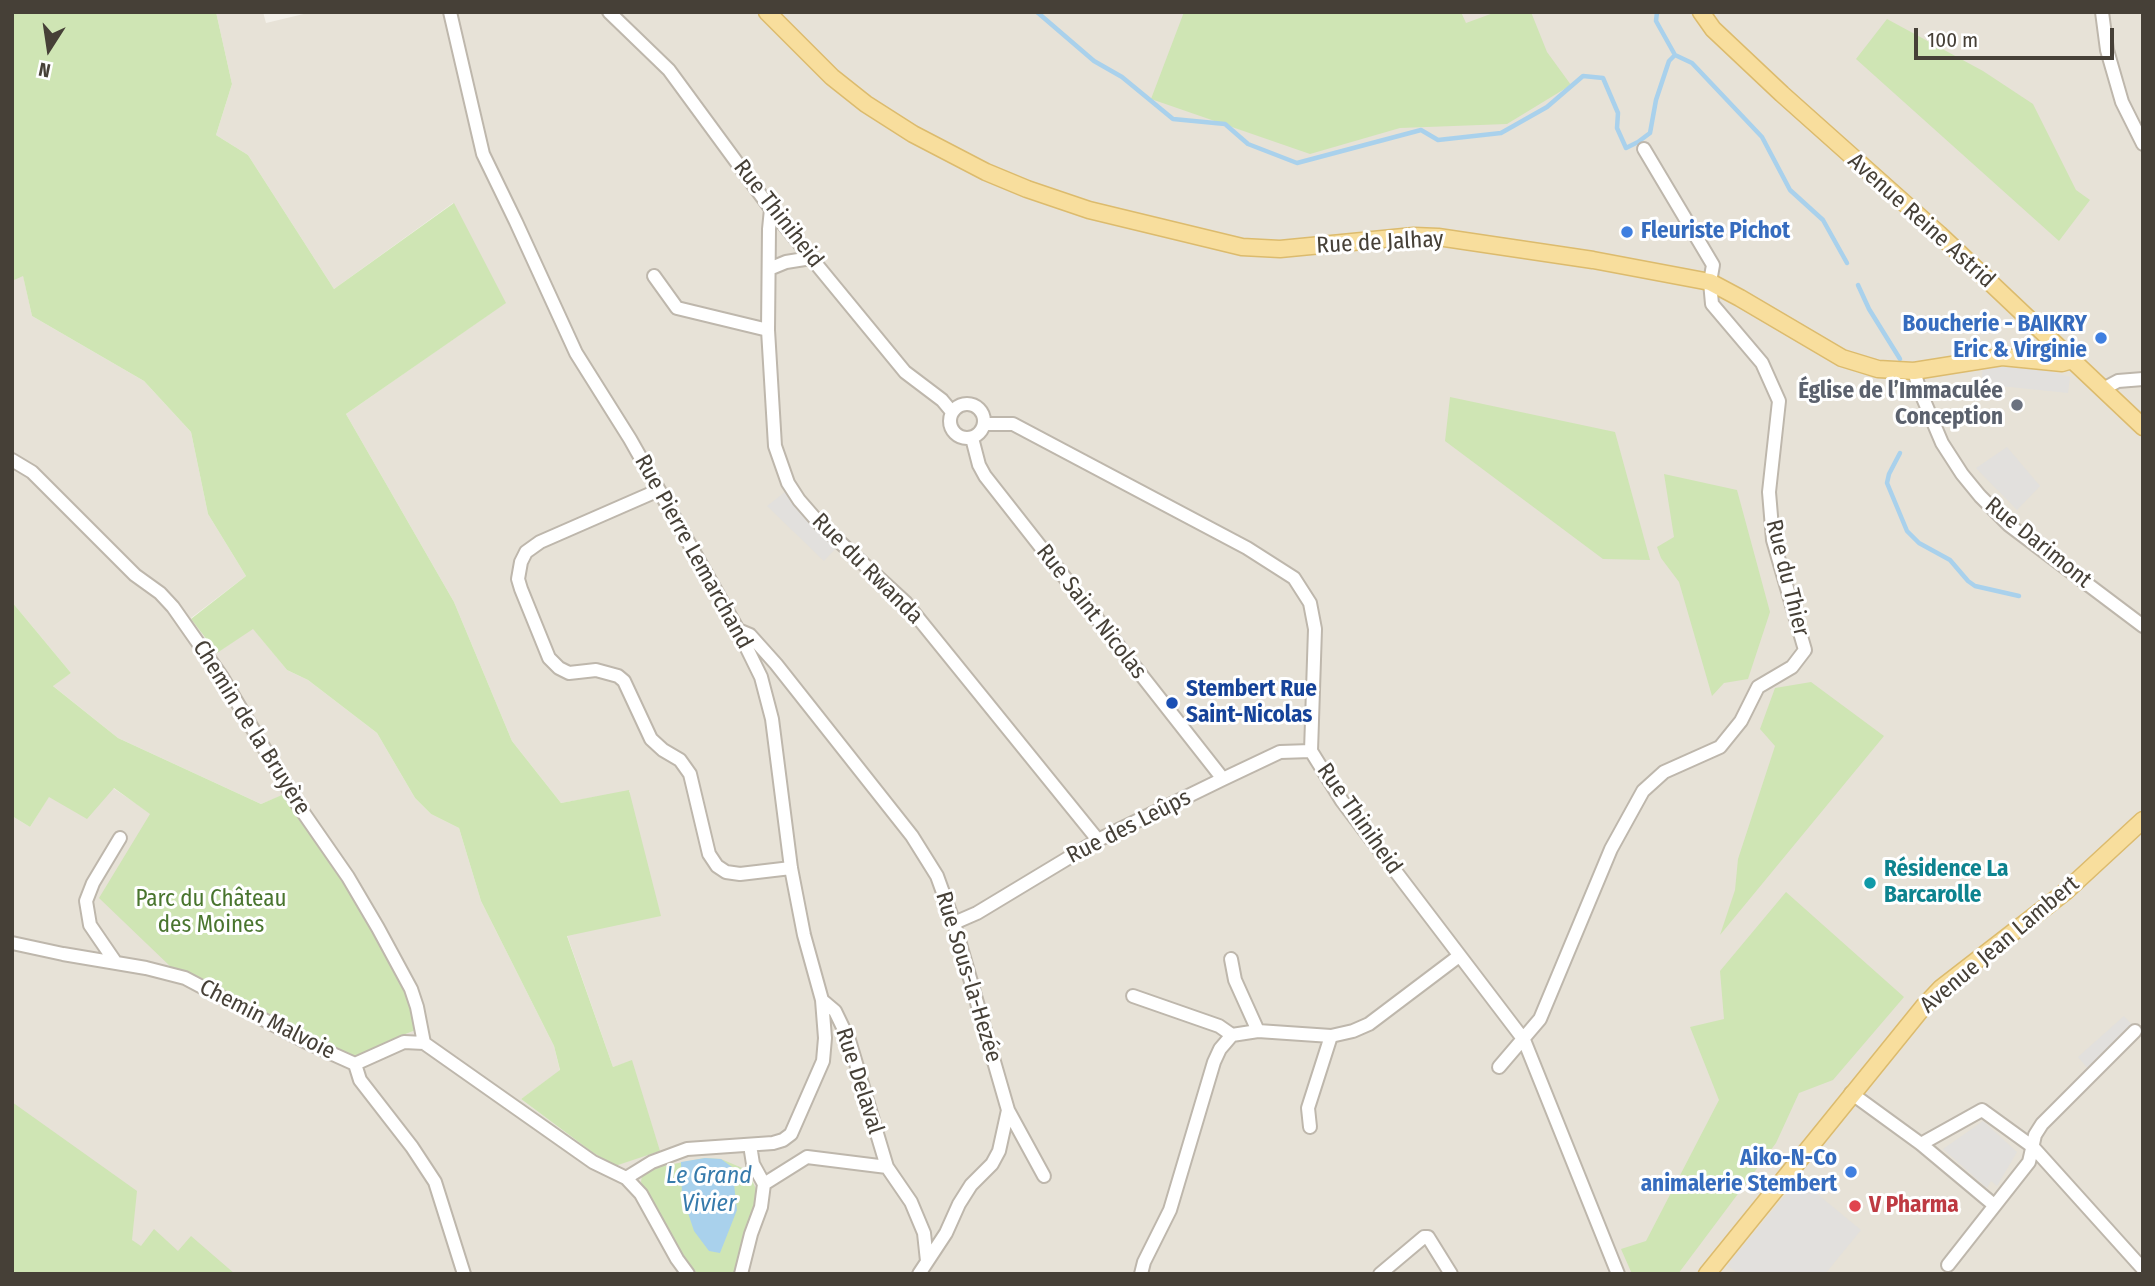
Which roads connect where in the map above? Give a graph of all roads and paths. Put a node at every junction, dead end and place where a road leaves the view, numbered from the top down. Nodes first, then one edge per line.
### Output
1 (450, 12) edge
2 (609, 12) edge
3 (767, 12) edge
4 (1701, 12) edge
5 (2102, 12) edge
6 (2143, 144) edge
7 (1644, 149) dead end
8 (771, 209) junction
9 (811, 258) junction
10 (769, 269) junction
11 (654, 276) dead end
12 (1710, 282) junction
13 (768, 330) junction
14 (2072, 360) junction
15 (1914, 370) junction
16 (2143, 379) edge
17 (2103, 389) junction
18 (953, 412) junction
19 (984, 424) junction
20 (2143, 427) edge
21 (972, 438) junction
22 (12, 460) edge
23 (659, 490) junction
24 (2143, 626) edge
25 (738, 631) junction
26 (1311, 751) junction
27 (1223, 779) junction
28 (2143, 820) edge
29 (120, 838) dead end
30 (1098, 840) junction
31 (791, 869) junction
32 (954, 923) junction
33 (12, 943) edge
34 (1459, 956) junction
35 (1231, 959) dead end
36 (116, 963) junction
37 (1133, 996) dead end
38 (822, 1000) junction
39 (1258, 1031) junction
40 (2135, 1031) dead end
41 (1232, 1035) junction
42 (1331, 1036) junction
43 (1524, 1040) junction
44 (424, 1043) junction
45 (355, 1064) junction
46 (1499, 1067) dead end
47 (1851, 1093) junction
48 (1008, 1110) junction
49 (1310, 1126) dead end
50 (1921, 1144) junction
51 (750, 1145) junction
52 (2033, 1147) junction
53 (887, 1167) junction
54 (1044, 1176) dead end
55 (626, 1178) junction
56 (764, 1184) junction
57 (1994, 1205) junction
58 (927, 1261) junction
59 (1948, 1265) dead end
60 (2143, 1269) edge
61 (466, 1272) edge
62 (688, 1274) edge
63 (741, 1274) edge
64 (919, 1274) edge
65 (1141, 1274) edge
66 (1380, 1274) edge
67 (1451, 1274) edge
68 (1618, 1274) edge
69 (1707, 1274) edge

1 - 23 street, Rue Pierre Lemarchand
2 - 8 street, Rue Thiniheid
3 - 12 main road, Rue de Jalhay
4 - 14 main road, Avenue Reine Astrid
5 - 6 street
7 - 12 street
8 - 9 street, Rue Thiniheid
8 - 10 street, Rue du Rwanda
9 - 10 street
9 - 18 street, Rue Thiniheid
10 - 13 street, Rue du Rwanda
11 - 13 street
12 - 15 main road, Rue de Jalhay
12 - 43 street, Rue du Thier
13 - 30 street, Rue du Rwanda
14 - 15 main road, Rue de Jalhay
14 - 17 main road, Avenue Reine Astrid
15 - 24 street, Rue Darimont
16 - 17 street
17 - 20 main road, Avenue Reine Astrid
18 - 19 street
18 - 21 street, Rue Thiniheid
19 - 21 street
19 - 26 street, Rue Thiniheid
21 - 27 street, Rue Saint Nicolas
22 - 44 street, Chemin de la Bruyère
23 - 25 street, Rue Pierre Lemarchand
23 - 31 street
25 - 31 street, Rue Pierre Lemarchand
25 - 32 street, Rue Sous-la-Hezée
26 - 27 street, Rue des Leûps
26 - 34 street, Rue Thiniheid
27 - 30 street, Rue des Leûps
28 - 47 main road, Avenue Jean Lambert
29 - 36 street
30 - 32 street, Rue des Leûps
31 - 38 street, Rue Pierre Lemarchand
32 - 48 street, Rue Sous-la-Hezée
33 - 36 street, Chemin Malvoie
34 - 42 street
34 - 43 street, Rue Thiniheid
35 - 39 street
36 - 45 street, Chemin Malvoie
37 - 41 street
38 - 51 street, Rue Pierre Lemarchand
38 - 53 street, Rue Delaval
39 - 41 street
39 - 42 street
40 - 52 street
41 - 65 street
42 - 49 street
43 - 46 street
43 - 68 street, Rue Thiniheid
44 - 45 street, Chemin Malvoie
44 - 55 street
45 - 61 street
47 - 50 street
47 - 69 main road, Avenue Jean Lambert
48 - 54 street, Rue Sous-la-Hezée
48 - 58 street
50 - 52 street
50 - 57 street
51 - 55 street
51 - 56 street
52 - 57 street
52 - 60 street
53 - 56 street, Rue Delaval
53 - 58 street, Rue Delaval
55 - 62 street
56 - 63 street
57 - 59 street
58 - 64 street
66 - 67 street

